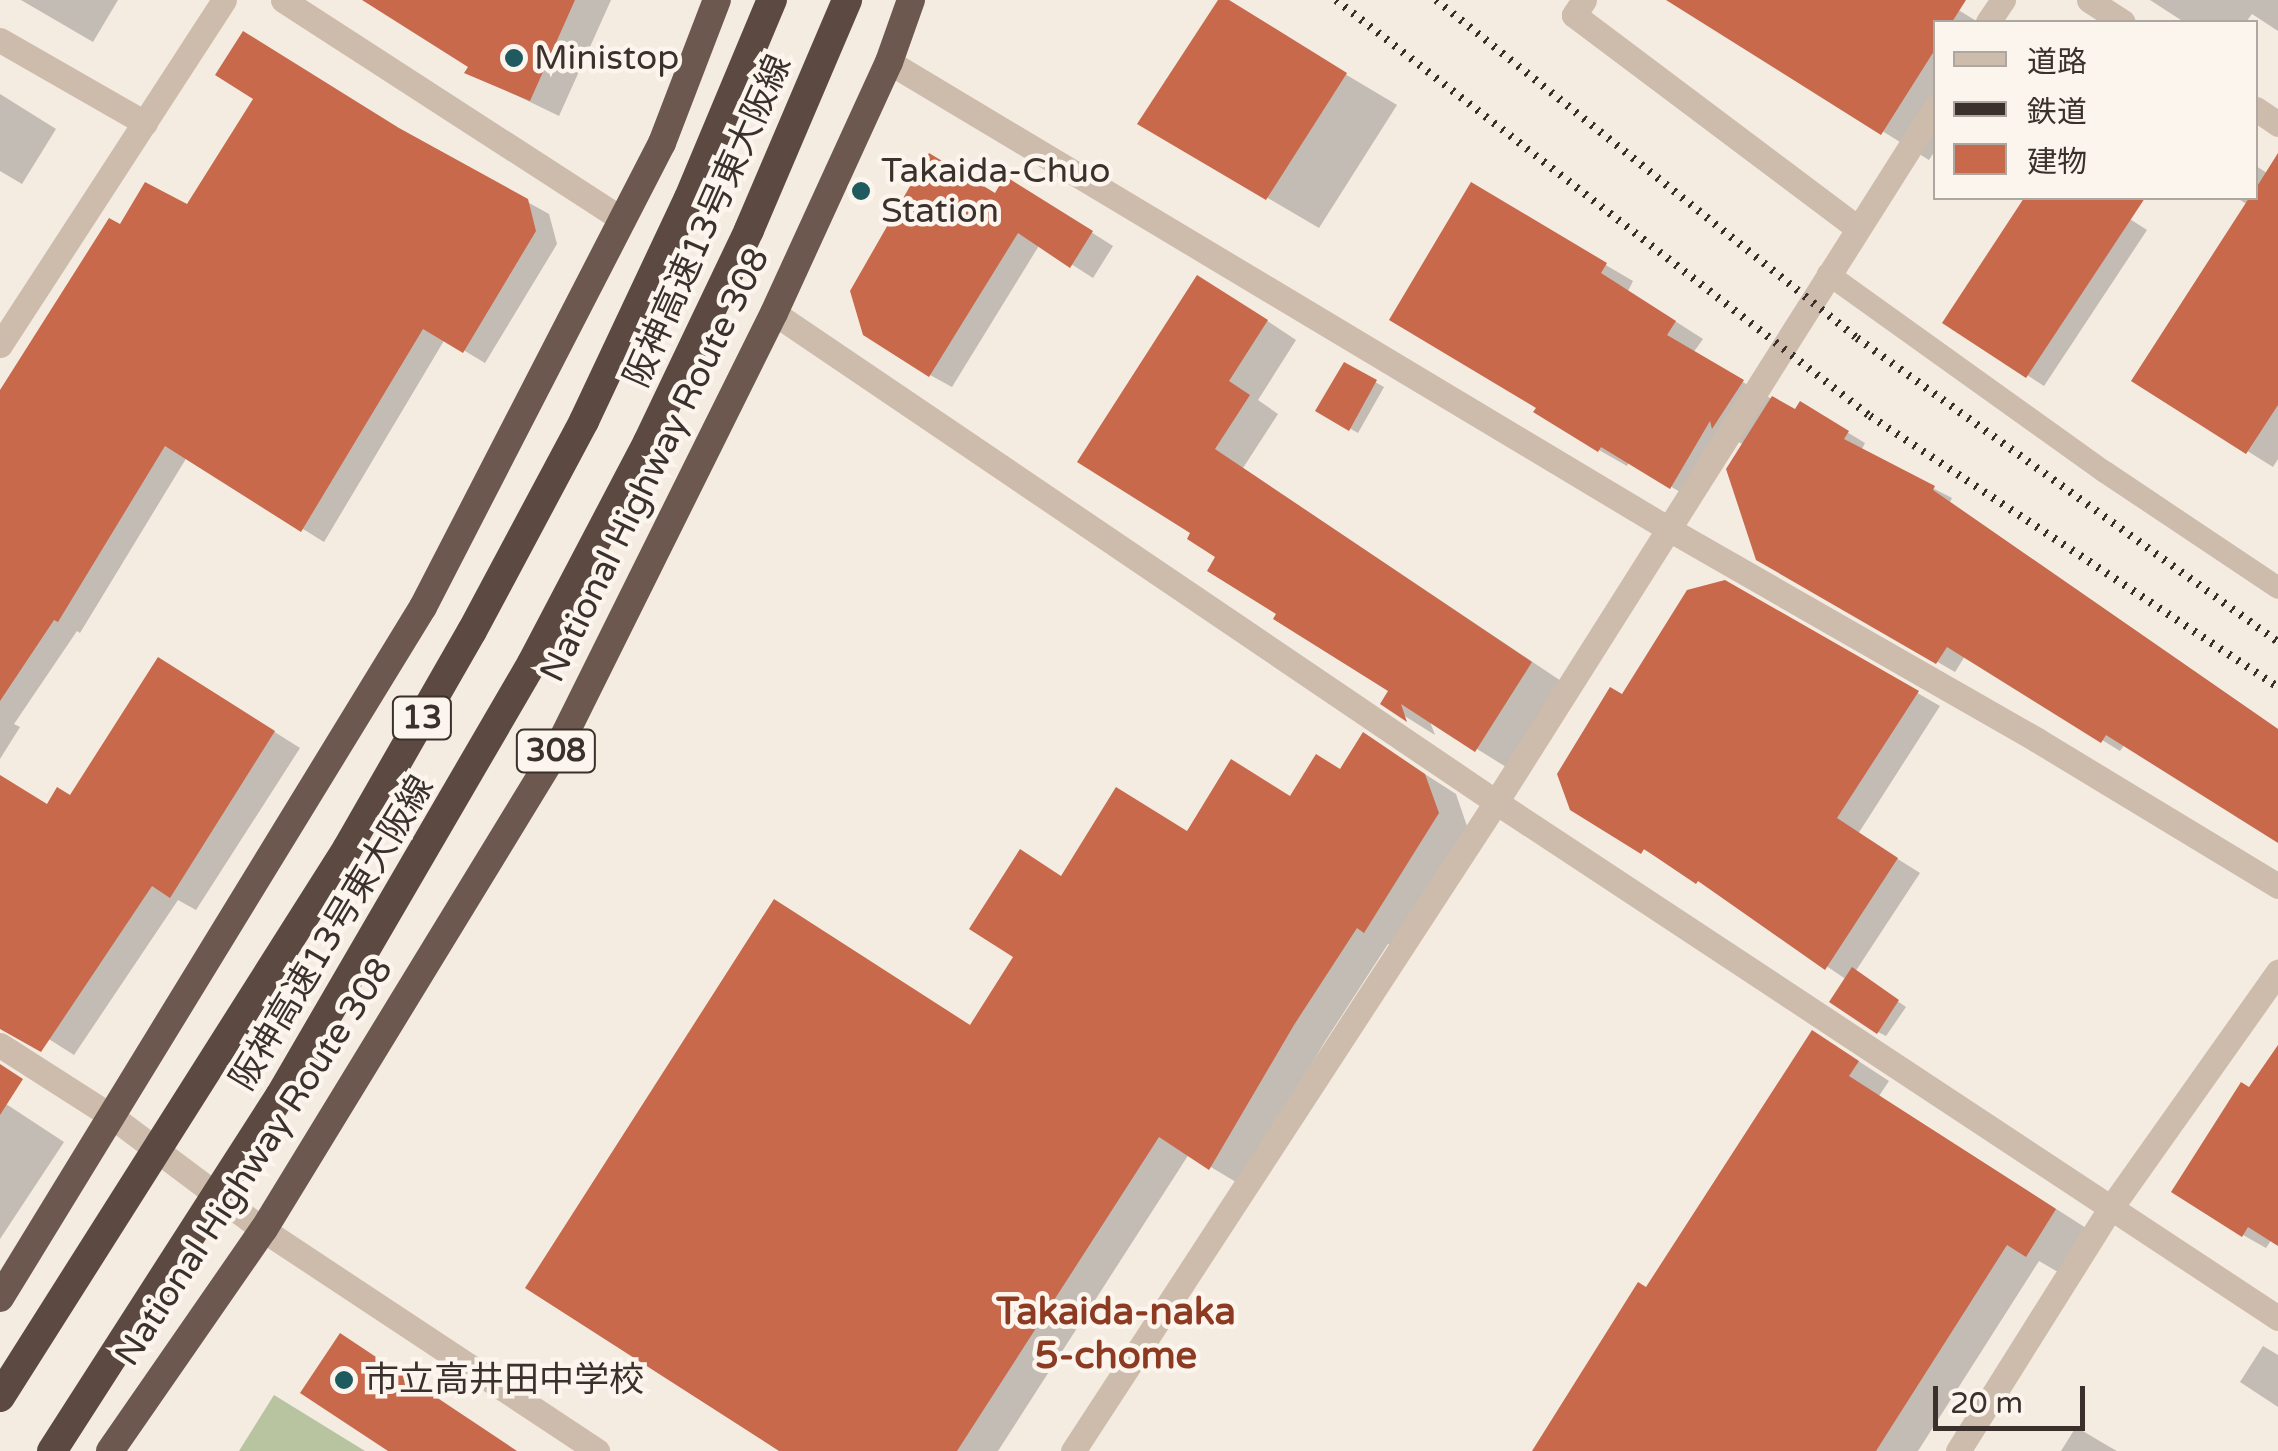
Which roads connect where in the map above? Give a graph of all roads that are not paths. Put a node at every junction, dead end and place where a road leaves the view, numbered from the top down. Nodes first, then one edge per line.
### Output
1 (224, 0) edge
2 (282, 0) edge
3 (717, 0) edge
4 (772, 0) edge
5 (847, 0) edge
6 (911, 0) edge
7 (1584, 0) edge
8 (2089, 0) edge
9 (2120, 20) edge
10 (0, 40) edge
11 (889, 62) junction
12 (1933, 111) edge
13 (145, 124) junction
14 (623, 220) junction
15 (1858, 228) junction
16 (1828, 274) junction
17 (774, 313) junction
18 (0, 345) edge
19 (1667, 528) junction
20 (2278, 588) edge
21 (1496, 802) junction
22 (2278, 886) edge
23 (2278, 972) edge
24 (0, 1045) edge
25 (114, 1118) junction
26 (2110, 1208) junction
27 (262, 1230) junction
28 (0, 1298) edge
29 (2278, 1318) edge
30 (0, 1398) edge
31 (52, 1451) edge
32 (110, 1451) edge
33 (597, 1451) edge
34 (1073, 1451) edge
35 (1958, 1451) edge

1 - 13 street
2 - 14 street
3 - 14 highway
4 - 30 highway, 阪神高速13号東大阪線 / 13, bridge
5 - 31 highway, 阪神高速13号東大阪線 / 13, bridge
6 - 11 highway, National Highway Route 308 / 308
7 - 15 street
8 - 9 street
10 - 13 street
11 - 17 highway, National Highway Route 308 / 308
11 - 19 street
12 - 15 street
13 - 18 street
14 - 25 highway
15 - 16 street
16 - 19 street
16 - 20 lane
17 - 21 street
17 - 27 highway, National Highway Route 308 / 308
19 - 21 street
19 - 22 street
21 - 26 street
21 - 34 street
23 - 26 street
24 - 25 street
25 - 27 street
25 - 28 highway
26 - 29 street
26 - 35 street
27 - 32 highway, National Highway Route 308 / 308
27 - 33 street

